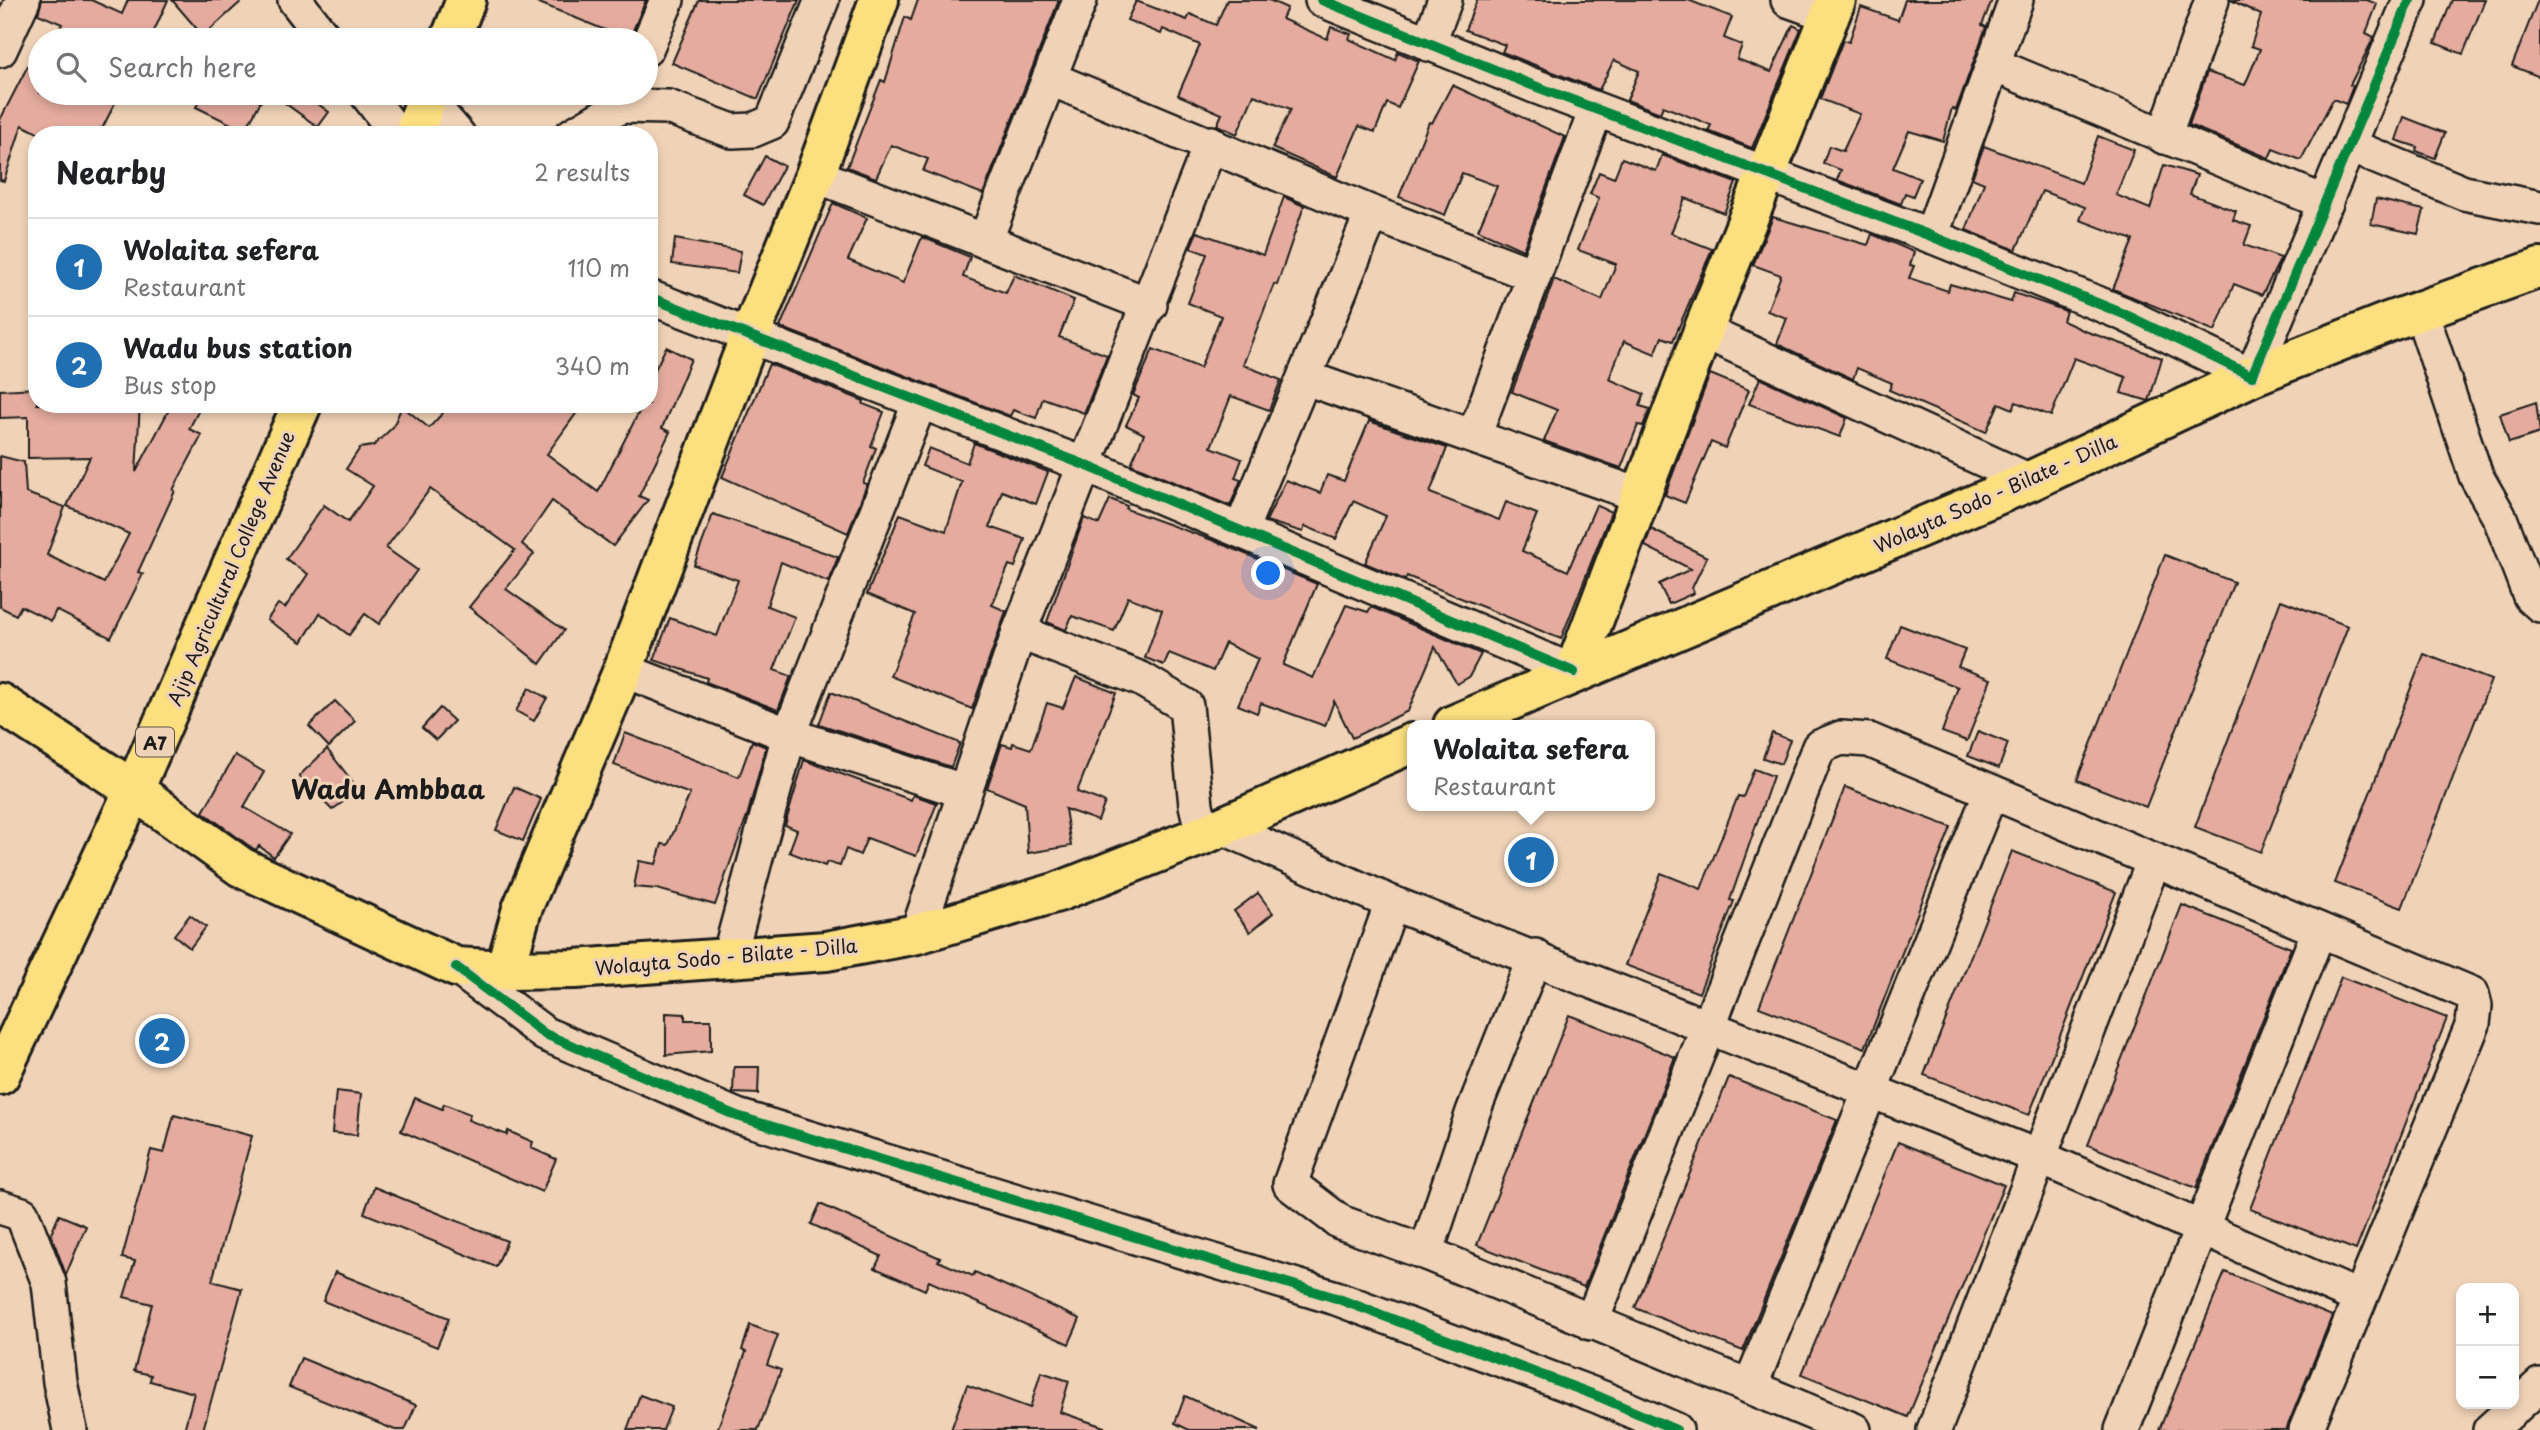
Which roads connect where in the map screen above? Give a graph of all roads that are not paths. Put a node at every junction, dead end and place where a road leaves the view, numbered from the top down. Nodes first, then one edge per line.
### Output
1 (23, 0) edge
2 (295, 0) edge
3 (466, 0) edge
4 (667, 0) edge
5 (822, 0) edge
6 (879, 0) edge
7 (1080, 0) edge
8 (1322, 0) edge
9 (1445, 0) edge
10 (1788, 0) edge
11 (2016, 0) edge
12 (2212, 0) edge
13 (2410, 0) edge
14 (1833, 7) edge
15 (317, 28) edge
16 (455, 28) edge
17 (655, 28) edge
18 (1428, 44) junction
19 (0, 50) edge
20 (1994, 65) junction
21 (1049, 78) junction
22 (375, 105) edge
23 (424, 105) edge
24 (434, 105) edge
25 (615, 105) edge
26 (657, 105) edge
27 (1596, 110) junction
28 (391, 126) edge
29 (417, 126) edge
30 (451, 126) edge
31 (585, 126) edge
32 (2164, 137) junction
33 (1211, 143) junction
34 (2350, 146) junction
35 (815, 175) junction
36 (1767, 176) junction
37 (2326, 203) junction
38 (2540, 208) edge
39 (1372, 213) junction
40 (1931, 236) junction
41 (985, 241) junction
42 (2540, 268) edge
43 (1533, 275) junction
44 (658, 300) edge
45 (1150, 305) junction
46 (2421, 311) junction
47 (1703, 331) junction
48 (750, 336) junction
49 (2252, 376) junction
50 (1306, 378) junction
51 (919, 404) junction
52 (298, 413) edge
53 (1474, 436) junction
54 (1085, 465) junction
55 (2030, 481) junction
56 (1639, 495) junction
57 (1241, 530) junction
58 (2540, 605) edge
59 (1019, 632) junction
60 (623, 670) junction
61 (1574, 672) junction
62 (0, 703) edge
63 (1464, 720) edge
64 (789, 735) junction
65 (1407, 745) edge
66 (134, 790) junction
67 (964, 791) junction
68 (1991, 792) junction
69 (1213, 831) junction
70 (2154, 860) junction
71 (1392, 903) junction
72 (2319, 930) junction
73 (916, 934) junction
74 (1535, 956) junction
75 (729, 957) junction
76 (456, 967) junction
77 (505, 970) junction
78 (1706, 1028) junction
79 (12, 1032) edge
80 (0, 1075) edge
81 (1869, 1092) junction
82 (2039, 1157) junction
83 (0, 1207) edge
84 (2202, 1228) junction
85 (1426, 1253) junction
86 (2360, 1298) junction
87 (1591, 1323) junction
88 (2540, 1385) edge
89 (1750, 1387) junction
90 (70, 1430) edge
91 (1676, 1430) edge
92 (1854, 1430) edge
93 (1934, 1430) edge
94 (2122, 1430) edge
95 (2306, 1430) edge
96 (2490, 1430) edge

1 - 19 street
2 - 15 street
3 - 16 main road
4 - 17 street
5 - 26 street
6 - 35 main road
7 - 21 street
8 - 18 street
9 - 18 street
10 - 14 street
11 - 20 street
12 - 32 street
13 - 34 street
14 - 36 main road
18 - 27 street
20 - 32 street
20 - 40 street
21 - 33 street
21 - 41 street
22 - 28 street
23 - 29 main road
24 - 30 street
25 - 31 street
27 - 36 street
27 - 43 street
32 - 37 street
33 - 39 street
33 - 45 street
34 - 37 street
34 - 38 street
35 - 41 street
35 - 48 main road
36 - 40 street
36 - 47 main road
37 - 49 street
39 - 43 street
39 - 50 street
40 - 49 street
41 - 45 street
42 - 46 main road, Wolayta Sodo - Bilate - Dilla
43 - 53 street
44 - 48 street
45 - 54 street
46 - 49 main road, Wolayta Sodo - Bilate - Dilla
46 - 58 street
47 - 55 street
47 - 56 main road
48 - 51 street
48 - 60 main road
49 - 55 main road, Wolayta Sodo - Bilate - Dilla
50 - 53 street
50 - 57 street
51 - 54 street
51 - 64 street
52 - 66 main road, Ajip Agricultural College Avenue / A7
53 - 56 street
54 - 57 street
54 - 59 street
55 - 61 main road, Wolayta Sodo - Bilate - Dilla
56 - 61 main road
57 - 61 street
59 - 67 street
59 - 69 street
60 - 64 street
60 - 77 main road
61 - 63 main road, Wolayta Sodo - Bilate - Dilla
62 - 66 main road, Wolayta Sodo - Bilate - Dilla
64 - 67 street
64 - 75 street
65 - 69 main road, Wolayta Sodo - Bilate - Dilla
66 - 76 main road, Wolayta Sodo - Bilate - Dilla
66 - 79 main road, Ajip Agricultural College Avenue / A7
67 - 73 street
68 - 70 street
68 - 78 street
68 - 81 street
69 - 71 street
69 - 73 main road, Wolayta Sodo - Bilate - Dilla
70 - 72 street
70 - 82 street
71 - 74 street
71 - 85 street
72 - 84 street
72 - 86 street
73 - 75 main road, Wolayta Sodo - Bilate - Dilla
74 - 78 street
74 - 85 street
75 - 77 main road, Wolayta Sodo - Bilate - Dilla
76 - 77 main road, Wolayta Sodo - Bilate - Dilla
76 - 91 street
78 - 81 street
78 - 87 street
79 - 80 main road, Ajip Agricultural College Avenue / A7
81 - 82 street
81 - 89 street
82 - 84 street
82 - 93 street
83 - 90 street
84 - 86 street
84 - 94 street
85 - 87 street
86 - 95 street
87 - 89 street
88 - 96 street
89 - 92 street

